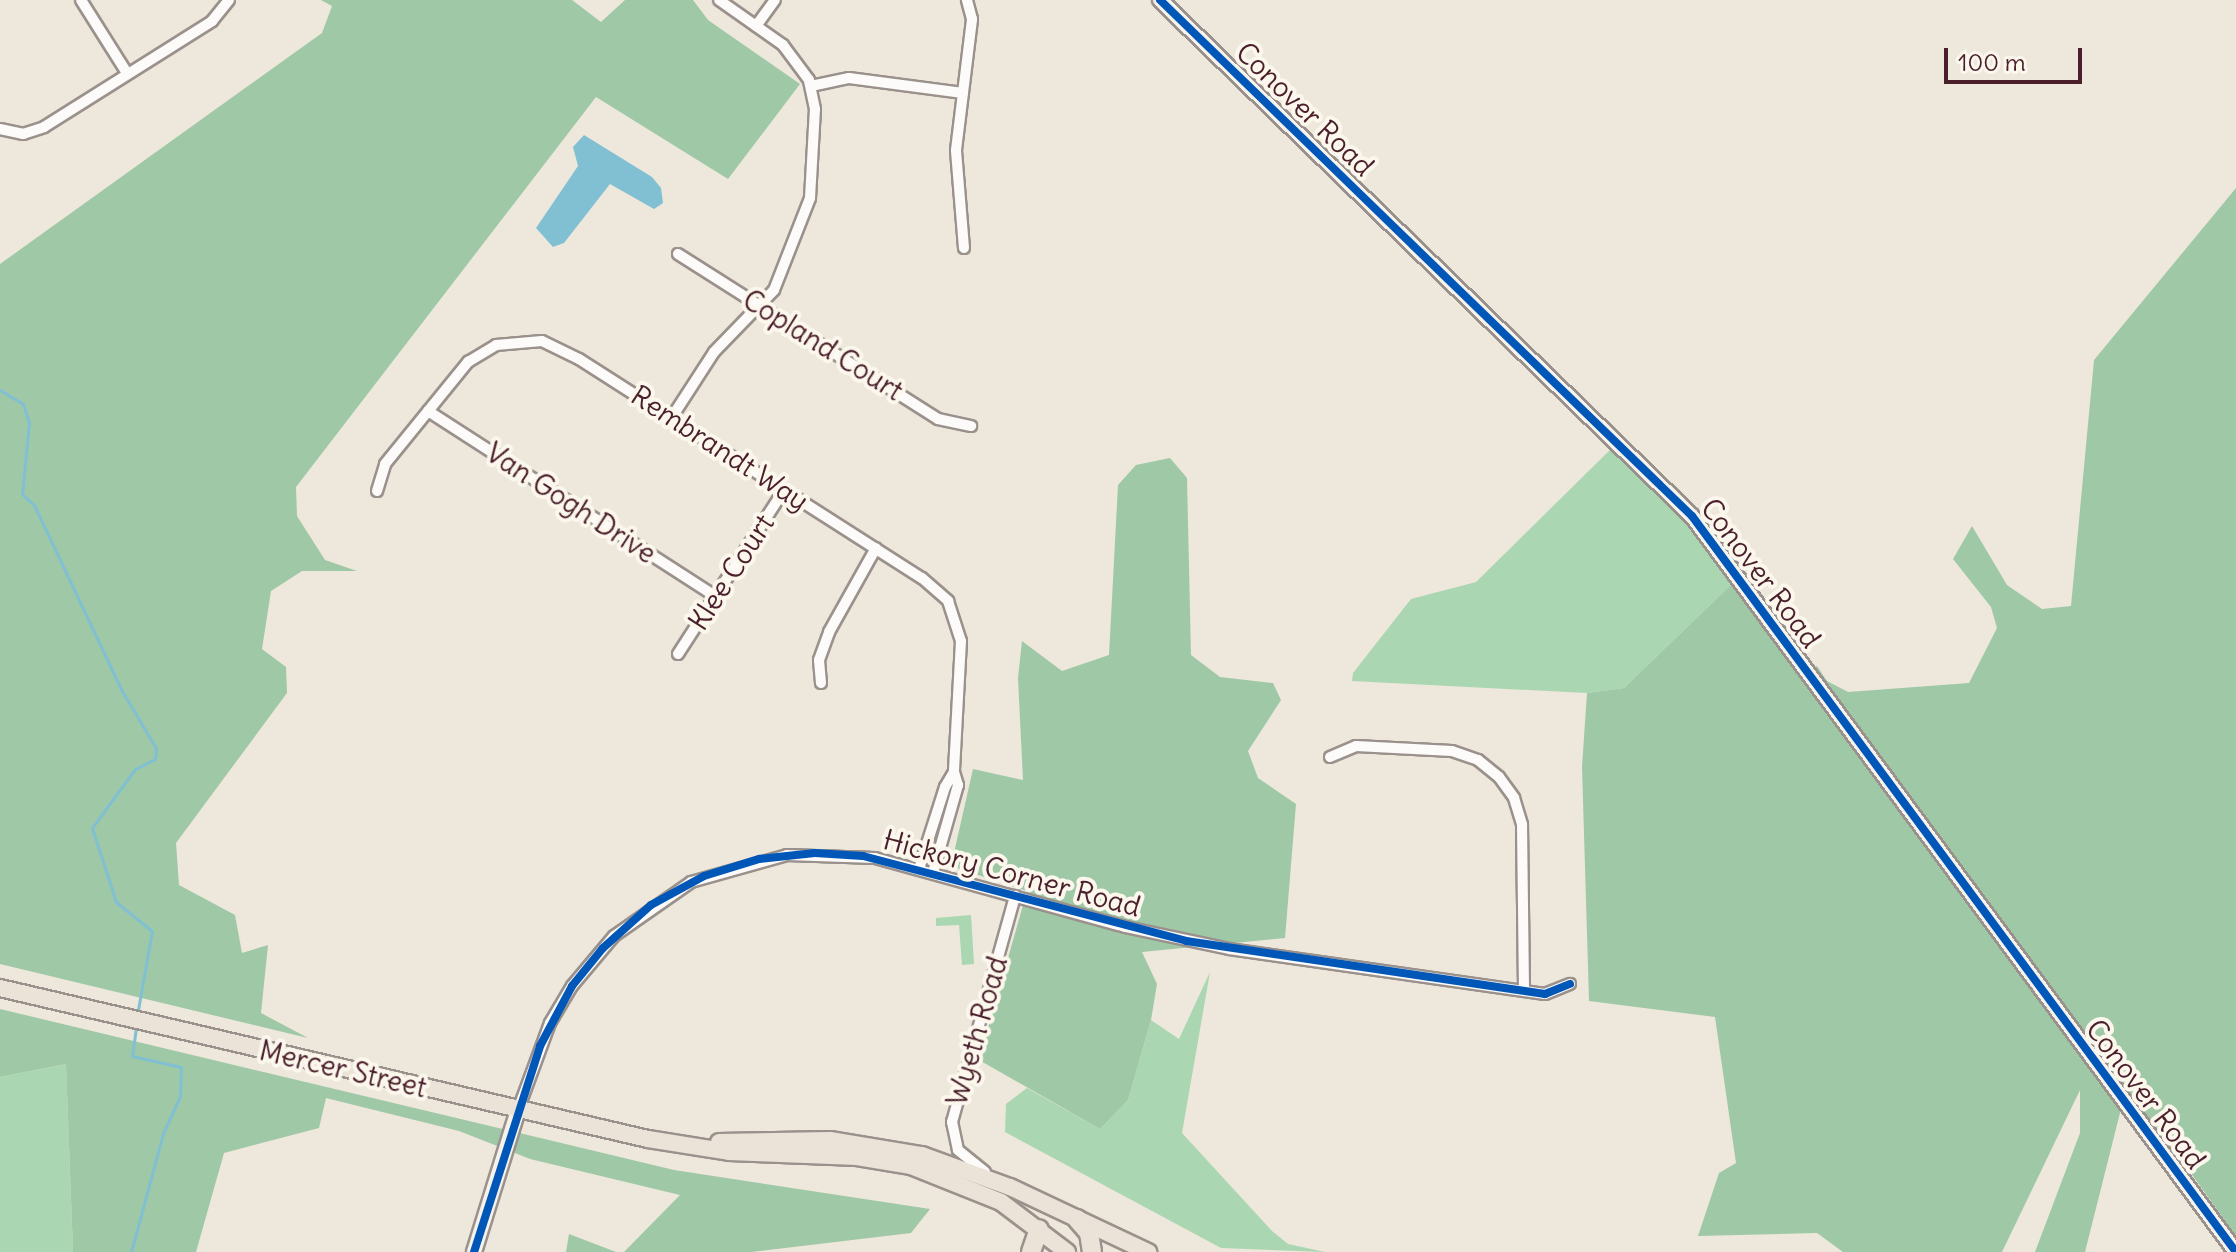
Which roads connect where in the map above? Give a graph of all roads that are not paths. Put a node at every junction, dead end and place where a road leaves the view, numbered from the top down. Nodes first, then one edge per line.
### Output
1 (81, 0) edge
2 (229, 0) edge
3 (719, 0) edge
4 (775, 0) edge
5 (967, 0) edge
6 (1160, 0) edge
7 (756, 26) junction
8 (127, 73) junction
9 (811, 86) junction
10 (963, 93) junction
11 (0, 129) edge
12 (964, 248) dead end
13 (678, 254) dead end
14 (762, 306) junction
15 (428, 411) junction
16 (672, 417) junction
17 (971, 426) dead end
18 (784, 490) junction
19 (377, 491) dead end
20 (876, 548) junction
21 (715, 596) junction
22 (678, 654) dead end
23 (821, 683) dead end
24 (1330, 757) dead end
25 (954, 772) junction
26 (919, 869) junction
27 (933, 873) junction
28 (1015, 896) junction
29 (1570, 984) dead end
30 (0, 988) edge
31 (1524, 991) junction
32 (518, 1110) junction
33 (688, 1143) junction
34 (1010, 1187) junction
35 (1077, 1219) junction
36 (1039, 1229) junction
37 (474, 1252) edge
38 (1031, 1252) edge
39 (1067, 1252) edge
40 (1092, 1252) edge
41 (1148, 1252) edge
42 (2236, 1252) edge

1 - 8 street
2 - 8 street
3 - 7 street
4 - 7 street
5 - 10 street
6 - 42 street, Conover Road
7 - 9 street
8 - 11 street
9 - 10 street
9 - 14 street
10 - 12 street
13 - 14 street, Copland Court
14 - 16 street
14 - 17 street, Copland Court
15 - 16 street, Rembrandt Way
15 - 19 street, Rembrandt Way
15 - 21 street, Van Gogh Drive
16 - 18 street, Rembrandt Way
18 - 20 street, Rembrandt Way
18 - 21 street, Klee Court
20 - 23 street
20 - 25 street, Rembrandt Way
21 - 22 street, Klee Court
24 - 31 street
25 - 26 street, Rembrandt Way
25 - 27 street, Rembrandt Way
26 - 27 street, Hickory Corner Road
26 - 32 street, Hickory Corner Road
27 - 28 street, Hickory Corner Road
28 - 31 street, Hickory Corner Road
28 - 34 street, Wyeth Road
29 - 31 street, Hickory Corner Road
30 - 32 main road, Mercer Street
32 - 33 main road, Mercer Street
32 - 37 street, Hickory Corner Road
33 - 34 main road, Mercer Street
33 - 36 main road, Mercer Street
34 - 35 main road, Mercer Street
35 - 40 highway
35 - 41 main road, Mercer Street
36 - 38 highway
36 - 39 main road, Mercer Street

